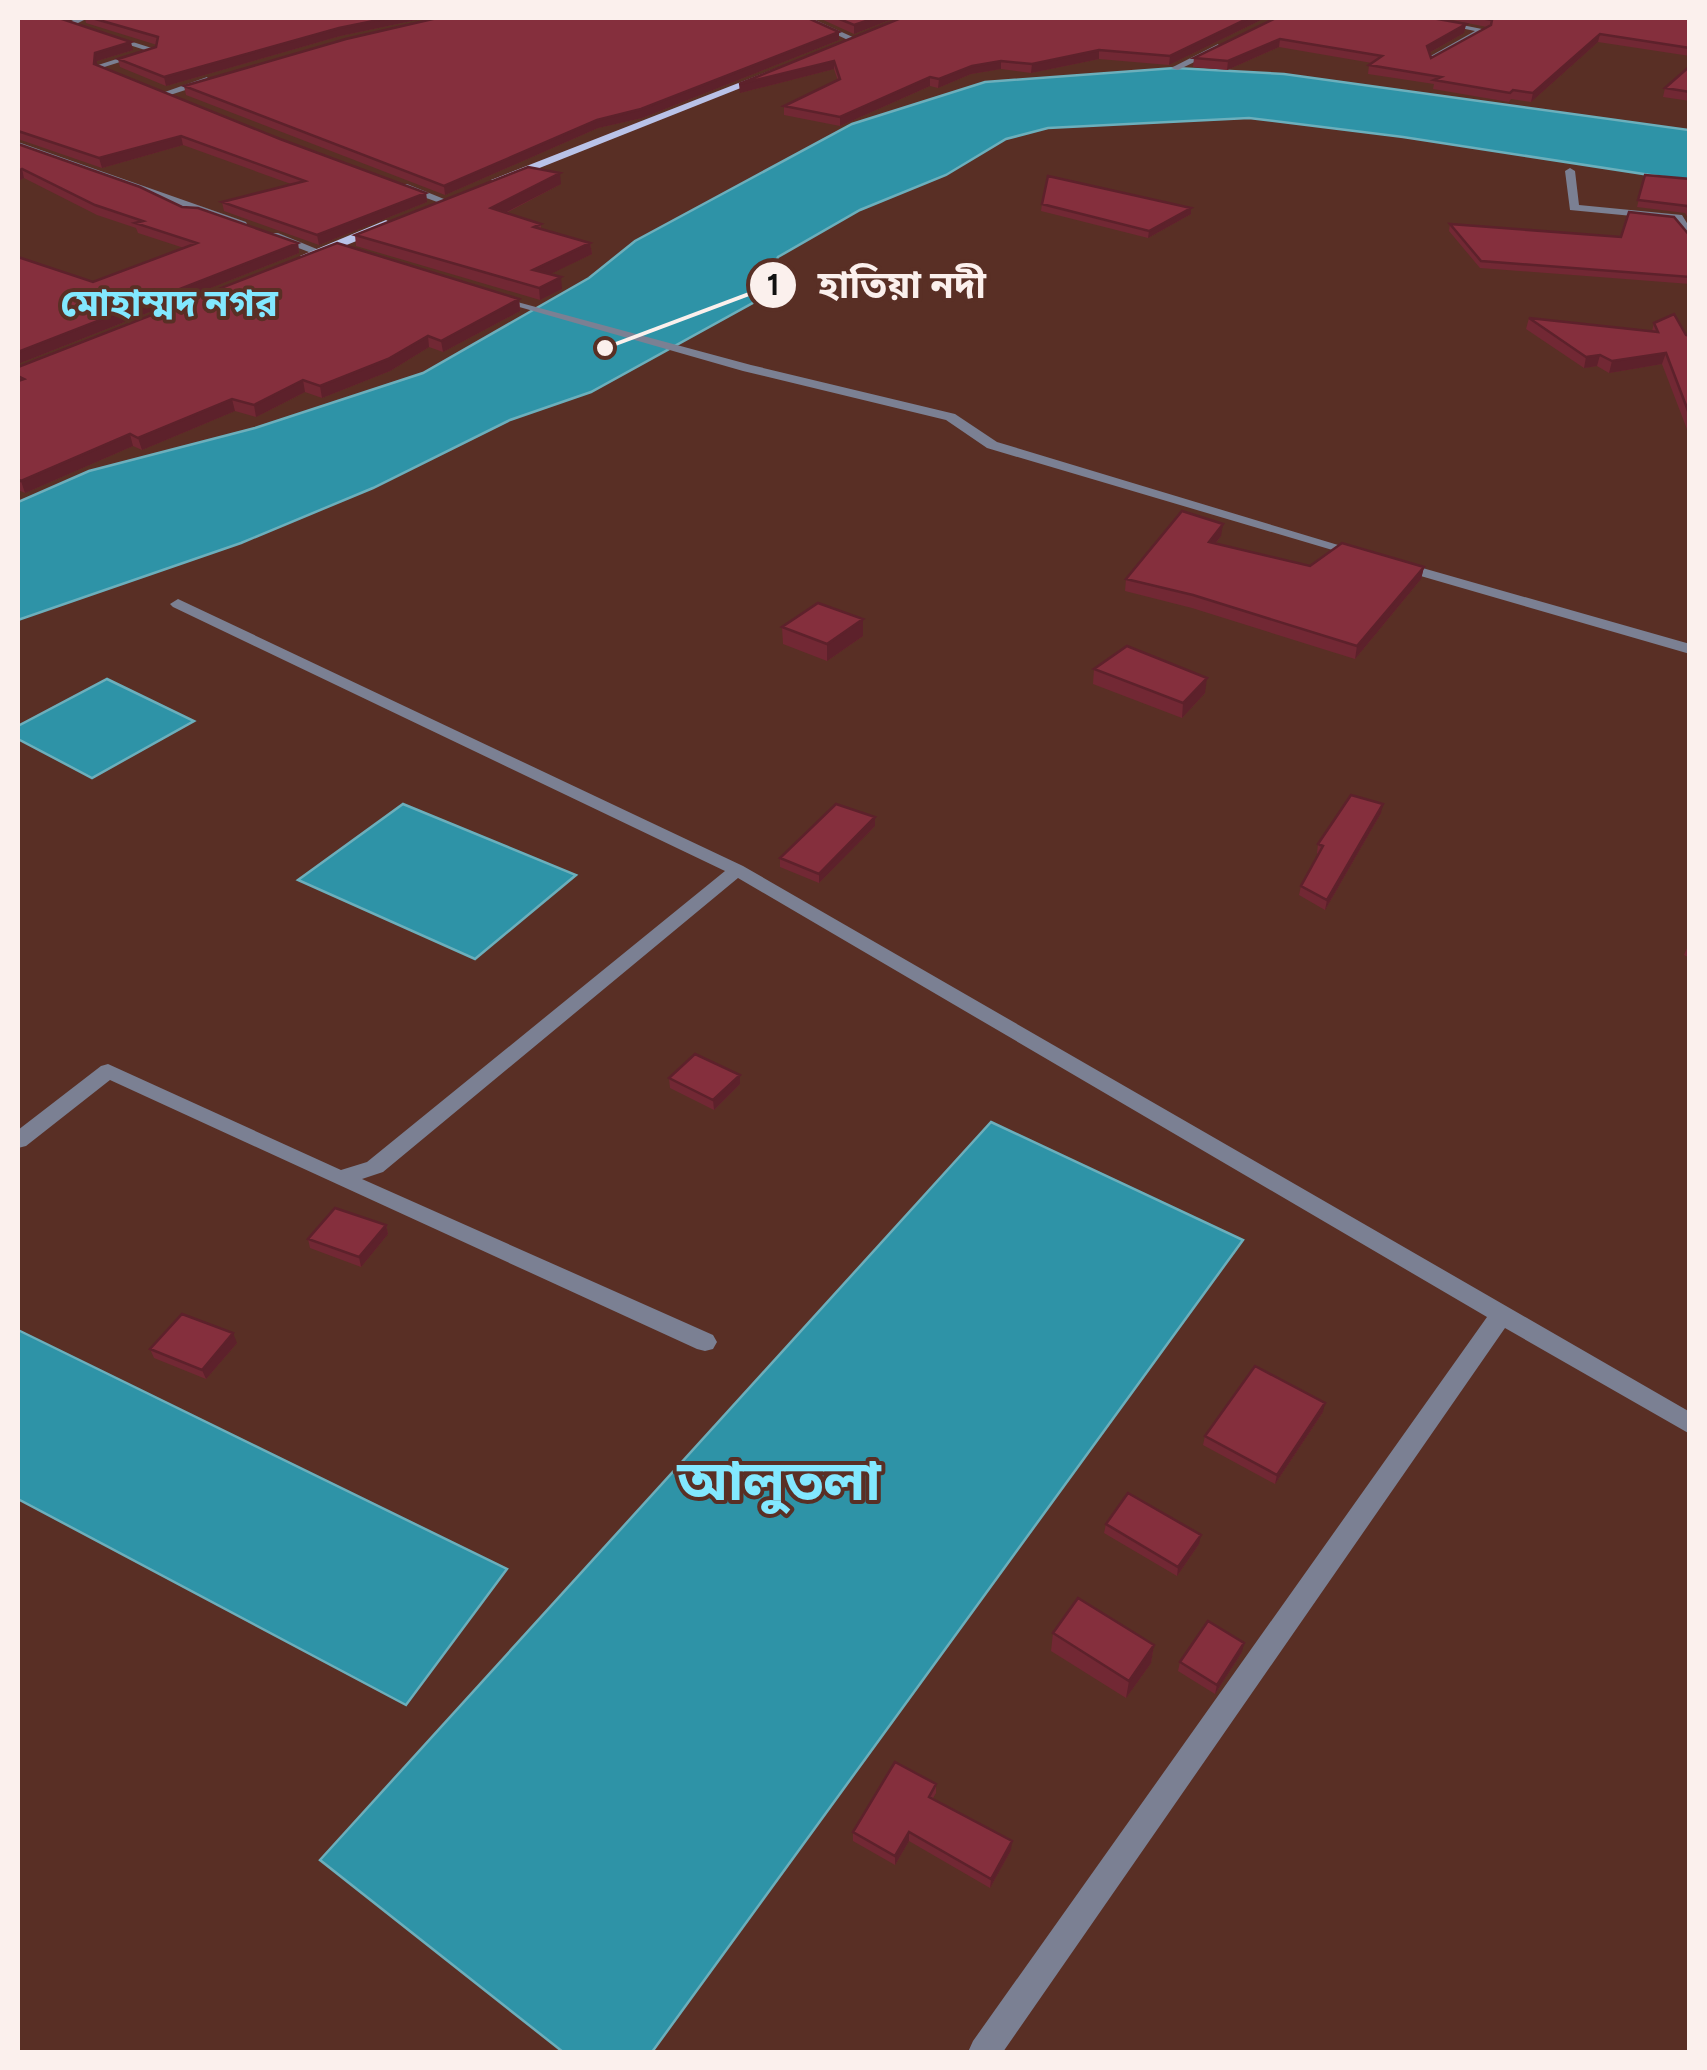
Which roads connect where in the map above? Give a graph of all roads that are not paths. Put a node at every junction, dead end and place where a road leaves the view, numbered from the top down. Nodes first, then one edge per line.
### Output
1 (84, 18) edge
2 (805, 18) edge
3 (912, 18) edge
4 (1416, 18) edge
5 (853, 38) junction
6 (1227, 43) edge
7 (1430, 60) edge
8 (1176, 68) edge
9 (117, 74) edge
10 (212, 78) edge
11 (150, 87) edge
12 (166, 93) junction
13 (184, 100) edge
14 (20, 147) edge
15 (1570, 171) dead end
16 (391, 182) edge
17 (480, 187) edge
18 (462, 194) edge
19 (444, 201) junction
20 (426, 208) edge
21 (408, 216) edge
22 (1684, 218) edge
23 (251, 227) edge
24 (268, 233) edge
25 (1690, 240) edge
26 (335, 245) junction
27 (350, 251) edge
28 (318, 252) junction
29 (300, 259) edge
30 (484, 294) edge
31 (178, 604) dead end
32 (1690, 649) edge
33 (738, 870) junction
34 (18, 1140) edge
35 (340, 1178) junction
36 (1501, 1315) junction
37 (705, 1342) dead end
38 (1690, 1424) edge
39 (984, 2052) edge

1 - 9 street
2 - 5 street
3 - 5 main road
4 - 7 street
5 - 17 main road
6 - 8 street
10 - 12 street
11 - 12 street
12 - 13 street
14 - 23 street
15 - 22 street
16 - 19 street
18 - 19 main road
19 - 20 main road
21 - 26 main road
22 - 25 street
24 - 28 street
26 - 27 street
26 - 28 main road
28 - 29 main road
30 - 32 street
31 - 33 street
33 - 35 street
33 - 36 street
34 - 35 street
35 - 37 street
36 - 38 street
36 - 39 street

